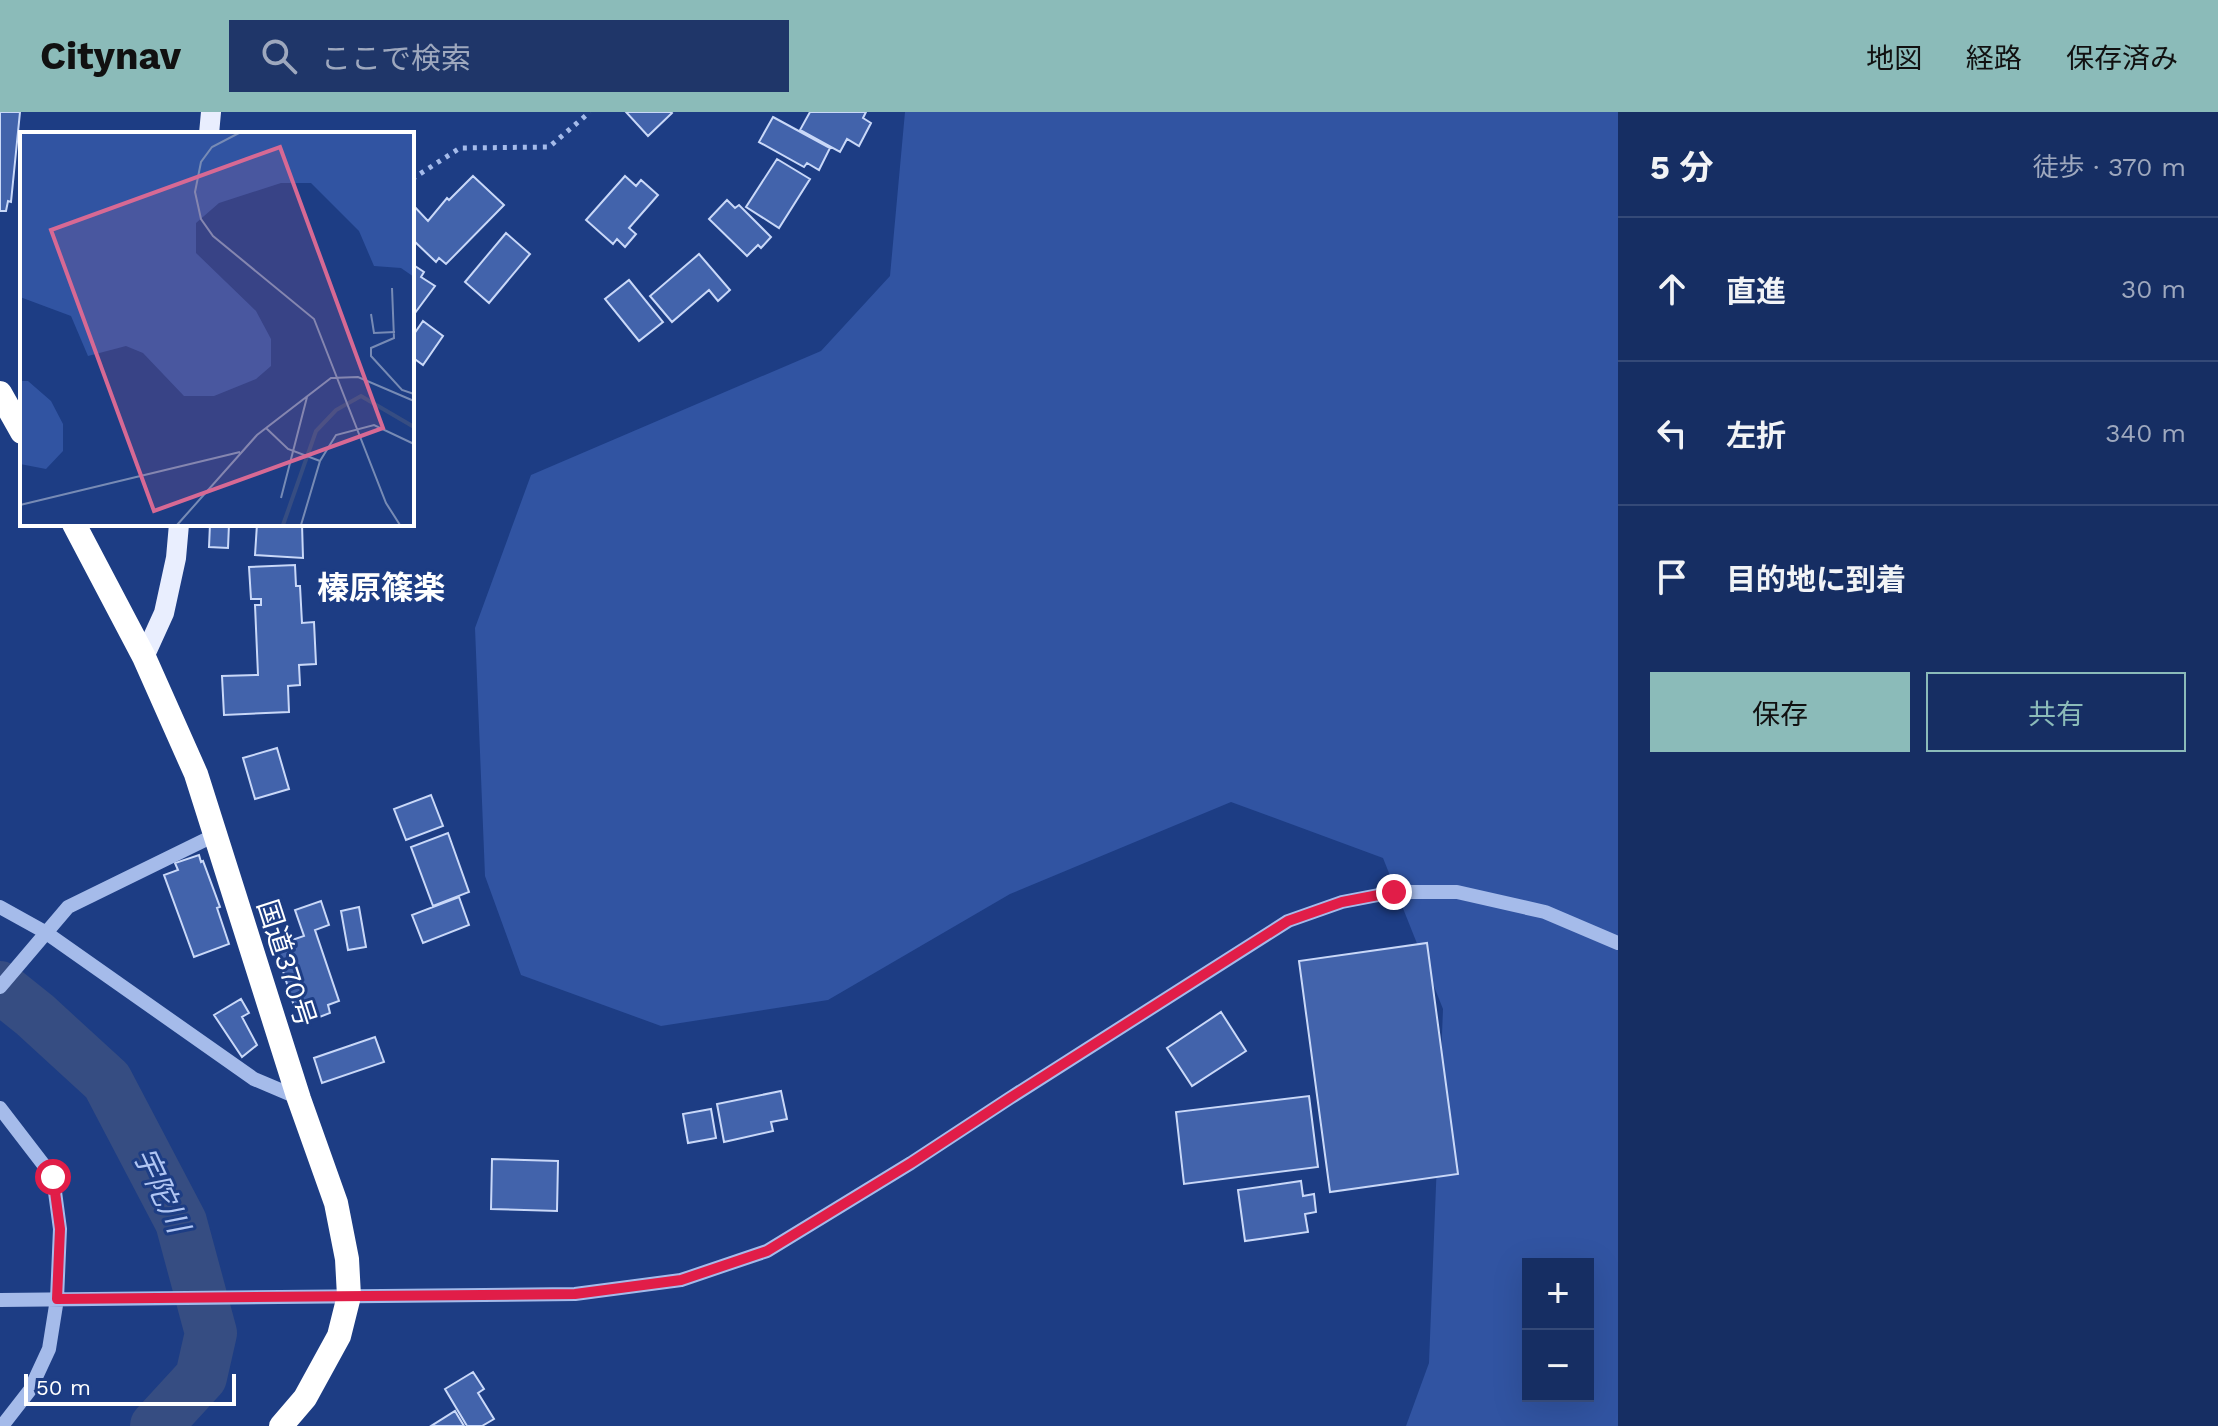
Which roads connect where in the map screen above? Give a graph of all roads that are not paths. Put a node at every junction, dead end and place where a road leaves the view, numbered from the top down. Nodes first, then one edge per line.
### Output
1 (211, 112) edge
2 (209, 132) edge
3 (0, 393) edge
4 (20, 428) edge
5 (75, 526) edge
6 (179, 526) edge
7 (144, 657) junction
8 (215, 835) junction
9 (0, 907) edge
10 (41, 937) junction
11 (1618, 943) edge
12 (0, 987) edge
13 (299, 1099) junction
14 (0, 1108) edge
15 (349, 1296) junction
16 (57, 1299) junction
17 (0, 1300) edge
18 (2, 1426) edge
19 (281, 1426) edge

1 - 2 main road
3 - 4 highway
5 - 7 highway, 国道370号
6 - 7 main road
7 - 8 highway, 国道370号
8 - 10 street
8 - 13 highway, 国道370号
9 - 10 street
10 - 12 street
10 - 13 street
11 - 15 street
13 - 15 highway, 国道370号
14 - 16 street
15 - 16 street
15 - 19 highway, 国道370号
16 - 17 street
16 - 18 street

